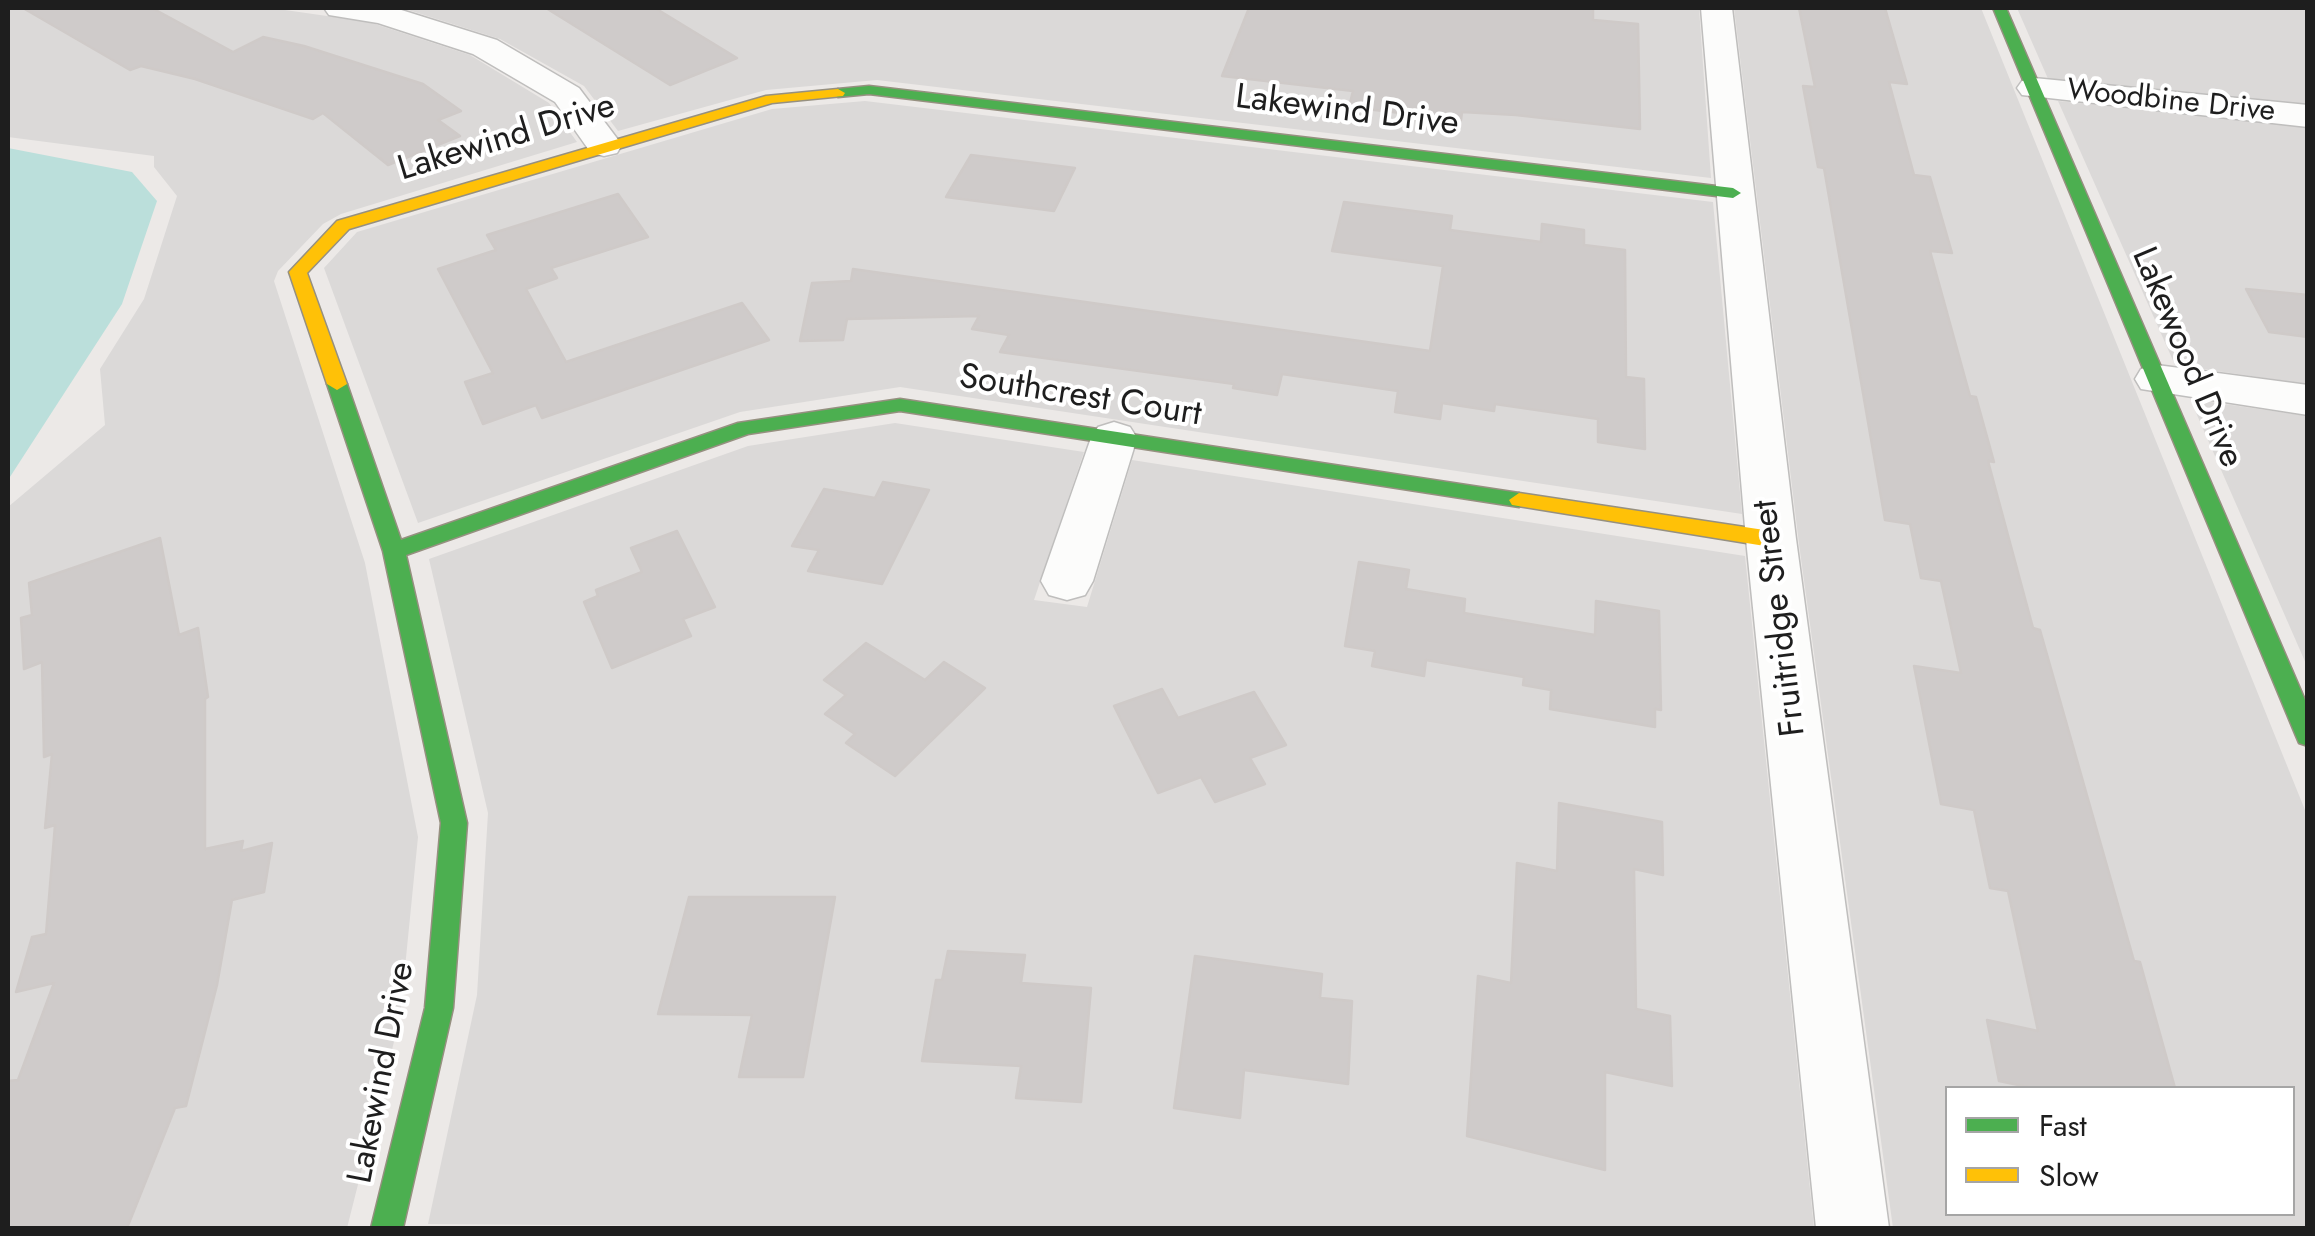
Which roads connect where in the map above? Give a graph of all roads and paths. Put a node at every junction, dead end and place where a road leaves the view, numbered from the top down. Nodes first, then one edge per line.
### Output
1 (340, 8) edge
2 (1716, 8) edge
3 (2000, 8) edge
4 (2034, 88) junction
5 (2308, 116) edge
6 (604, 145) junction
7 (1733, 192) junction
8 (2157, 379) junction
9 (2308, 400) edge
10 (1114, 438) junction
11 (1771, 540) junction
12 (394, 551) junction
13 (1067, 581) dead end
14 (2308, 736) edge
15 (387, 1228) edge
16 (1853, 1228) edge

1 - 6 street
2 - 7 street, Fruitridge Street
3 - 4 street, Lakewood Drive
4 - 5 street, Woodbine Drive
4 - 8 street, Lakewood Drive
6 - 7 street, Lakewind Drive
6 - 12 street, Lakewind Drive
7 - 11 street, Fruitridge Street
8 - 9 street
8 - 14 street, Lakewood Drive
10 - 11 street, Southcrest Court
10 - 12 street, Southcrest Court
10 - 13 street
11 - 16 street, Fruitridge Street
12 - 15 street, Lakewind Drive

